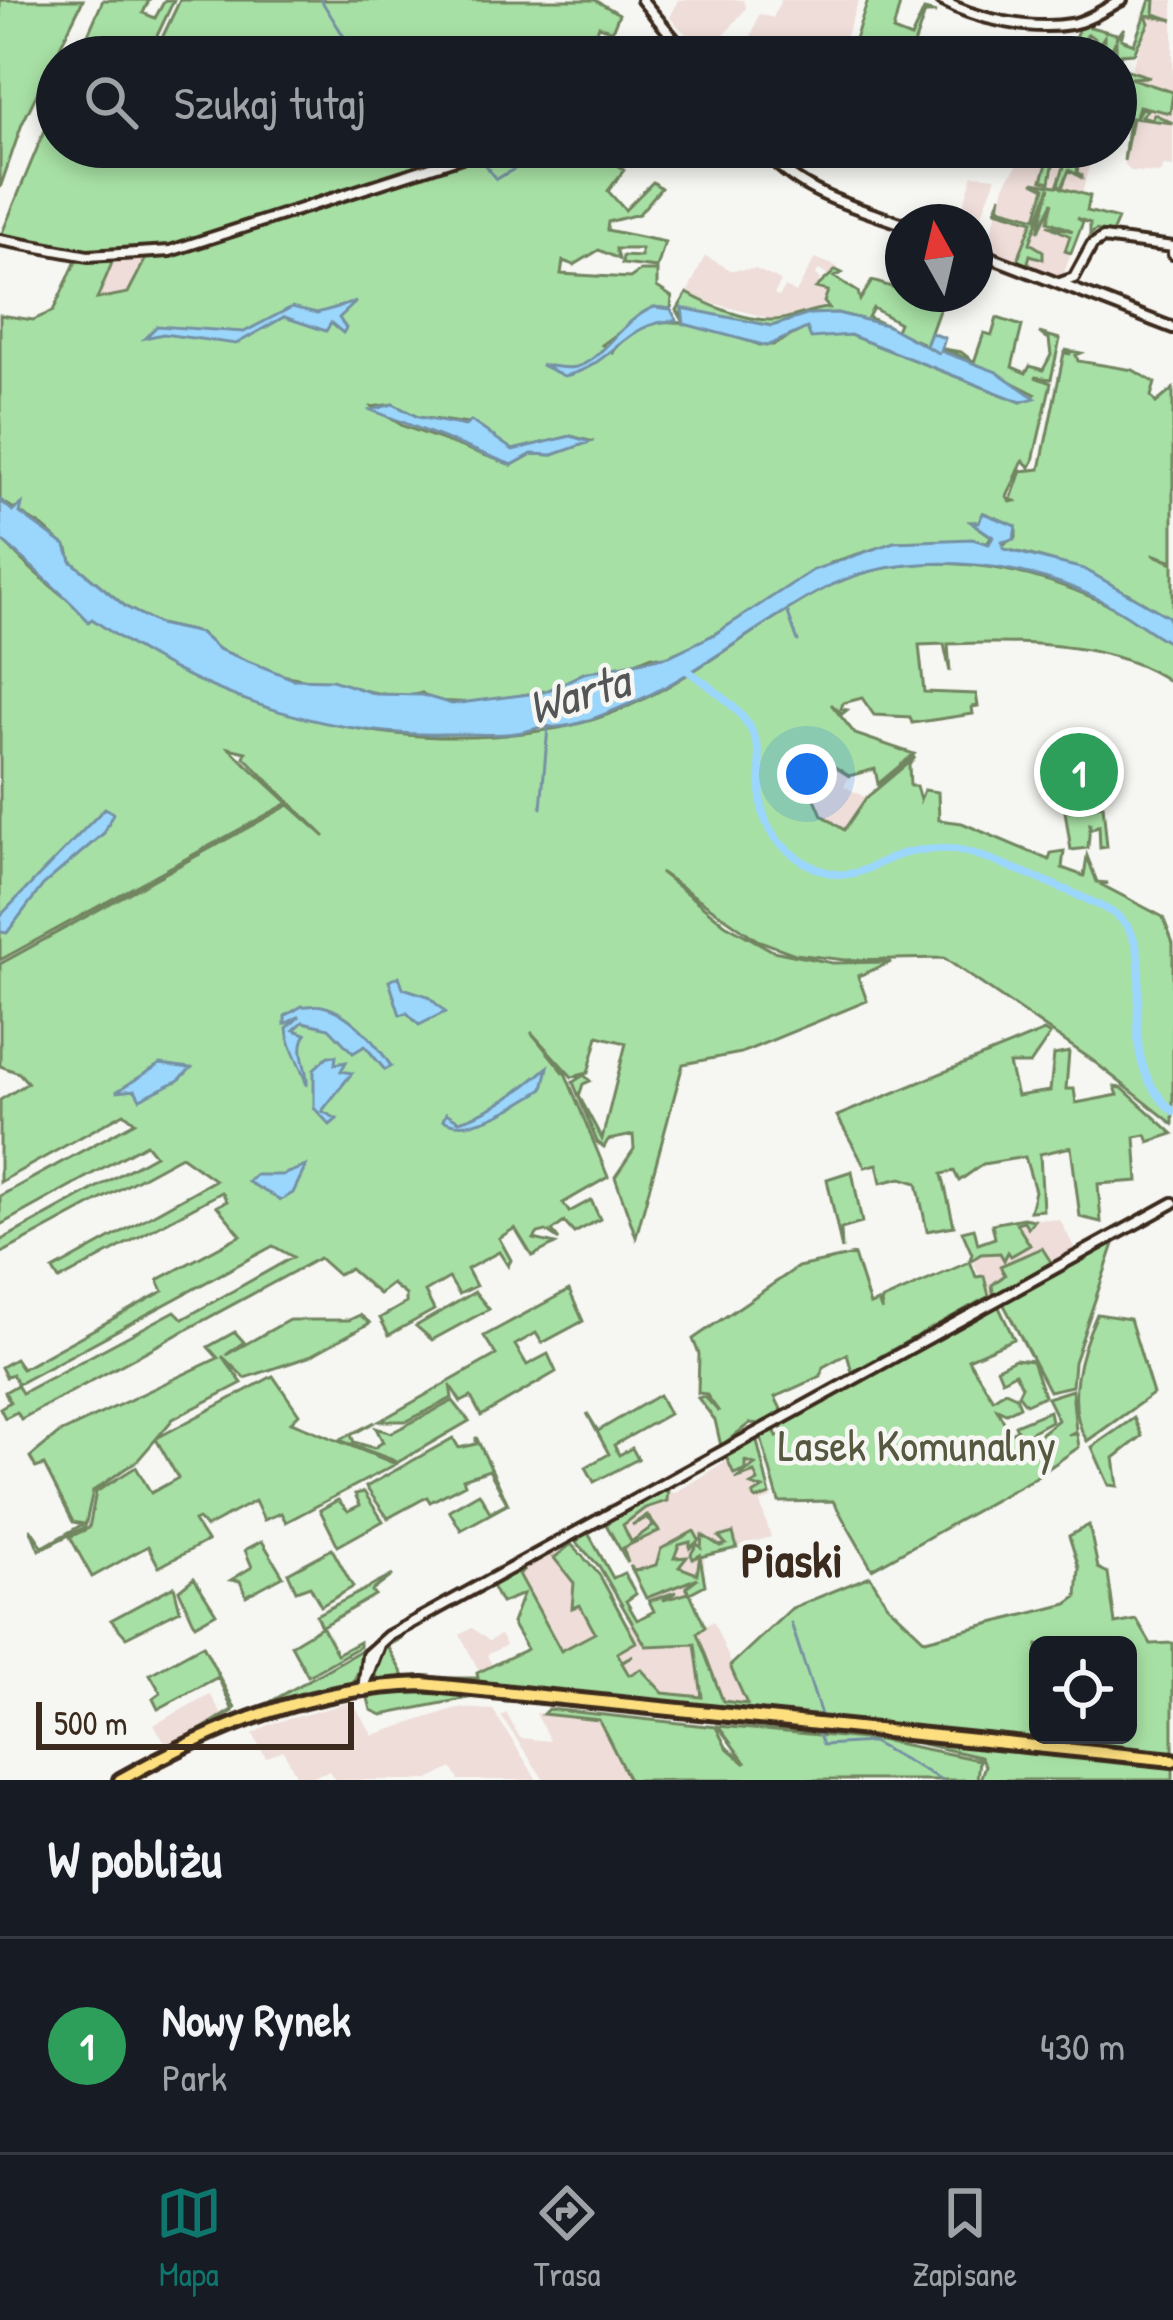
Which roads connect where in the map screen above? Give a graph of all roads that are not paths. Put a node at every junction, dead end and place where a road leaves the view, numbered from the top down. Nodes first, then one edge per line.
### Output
1 (642, 0) edge
2 (941, 0) edge
3 (1122, 0) edge
4 (671, 36) edge
5 (428, 168) edge
6 (784, 168) edge
7 (885, 217) edge
8 (0, 240) edge
9 (1173, 250) edge
10 (1088, 255) junction
11 (993, 258) edge
12 (1058, 284) junction
13 (1074, 290) junction
14 (1173, 328) edge
15 (1173, 1203) edge
16 (388, 1636) junction
17 (369, 1671) junction
18 (388, 1686) junction
19 (359, 1687) junction
20 (504, 1691) junction
21 (1173, 1760) edge
22 (124, 1780) edge

1 - 4 street
2 - 3 street
5 - 8 street
6 - 7 street
9 - 10 street
10 - 12 street
10 - 13 street
11 - 12 street
12 - 13 street
13 - 14 street
15 - 16 street
16 - 17 street
16 - 19 street
17 - 18 street
17 - 19 street
18 - 19 main road
18 - 20 main road
19 - 20 main road
19 - 22 main road
20 - 21 main road

